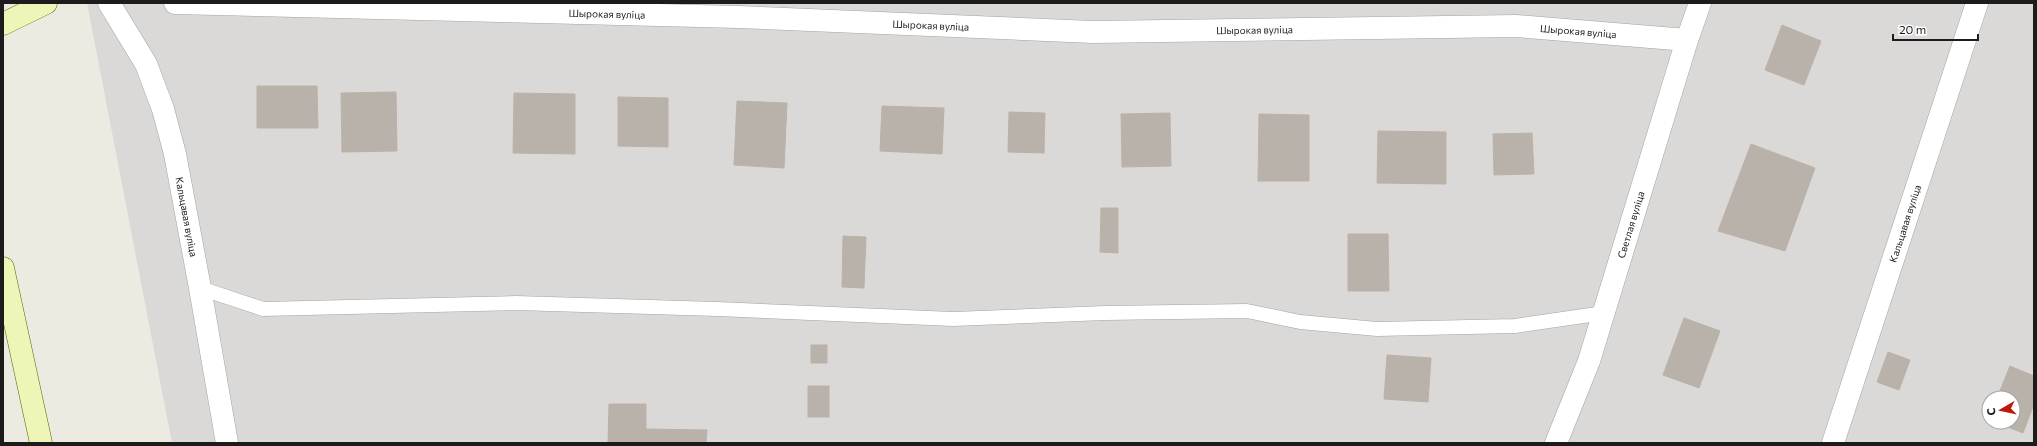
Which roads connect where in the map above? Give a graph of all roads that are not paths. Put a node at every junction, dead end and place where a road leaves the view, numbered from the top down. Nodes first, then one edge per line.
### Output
1 (46, 3) edge
2 (109, 3) edge
3 (175, 3) edge
4 (1700, 3) edge
5 (1977, 3) edge
6 (3, 24) edge
7 (1686, 40) junction
8 (3, 268) edge
9 (200, 288) junction
10 (1604, 313) junction
11 (41, 443) edge
12 (227, 443) edge
13 (1556, 443) edge
14 (1833, 443) edge

1 - 6 main road
2 - 9 street, Кальцавая вуліца
3 - 7 street, Шырокая вуліца
4 - 7 street, Светлая вуліца
5 - 14 street, Кальцавая вуліца
7 - 10 street, Светлая вуліца
8 - 11 main road
9 - 10 lane
9 - 12 street, Кальцавая вуліца
10 - 13 street, Светлая вуліца

